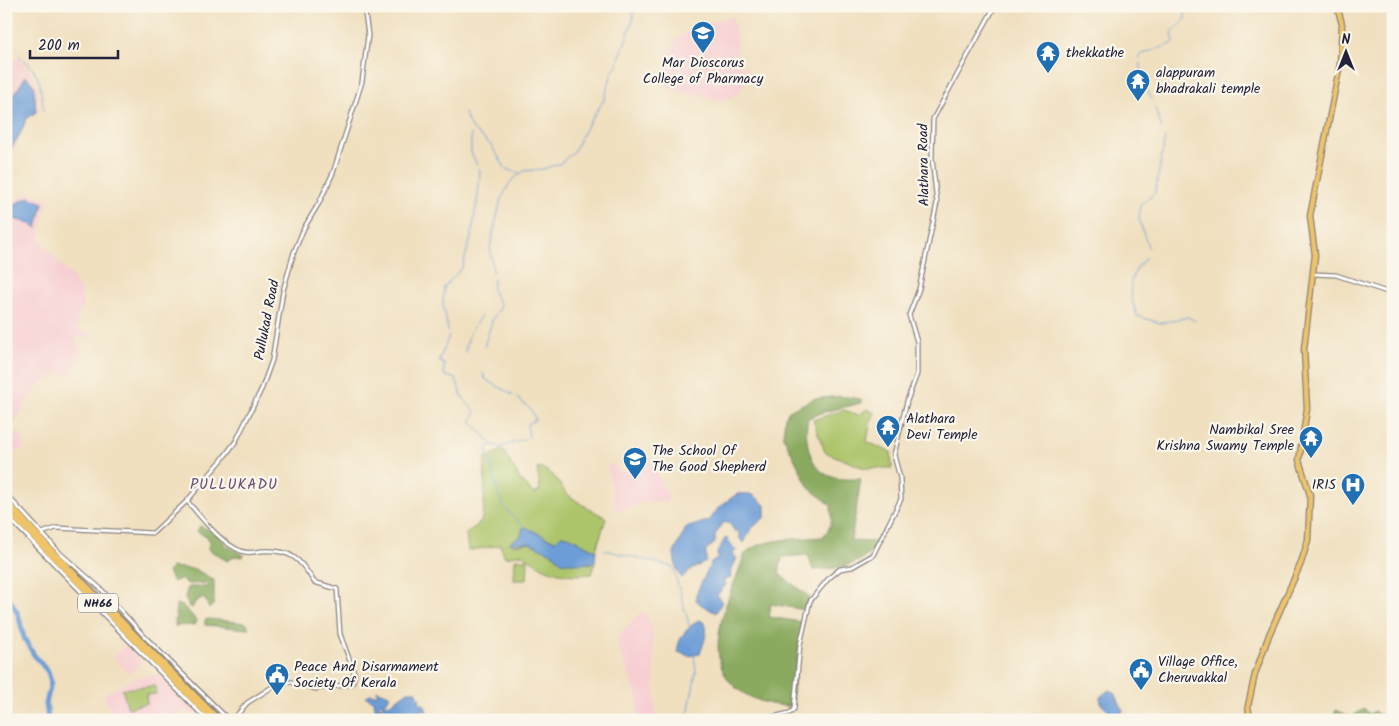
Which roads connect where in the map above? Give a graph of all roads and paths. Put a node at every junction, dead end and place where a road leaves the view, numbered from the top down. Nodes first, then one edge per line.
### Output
1 (364, 6) edge
2 (995, 6) edge
3 (1337, 6) edge
4 (1313, 274) junction
5 (1393, 294) edge
6 (6, 494) edge
7 (187, 501) junction
8 (8, 506) edge
9 (6, 515) edge
10 (42, 533) junction
11 (764, 719) edge
12 (208, 720) edge
13 (213, 720) edge
14 (219, 720) edge
15 (231, 720) edge
16 (734, 720) edge
17 (1250, 720) edge

1 - 7 street, Pullukad Road
2 - 11 street, Alathara Road
3 - 4 main road
4 - 5 street
4 - 17 main road
6 - 8 street
7 - 10 street, Pullukad Road
7 - 15 street
8 - 10 street
8 - 13 highway, NH66
8 - 14 highway, NH66
9 - 12 street
10 - 15 street
11 - 16 main road

